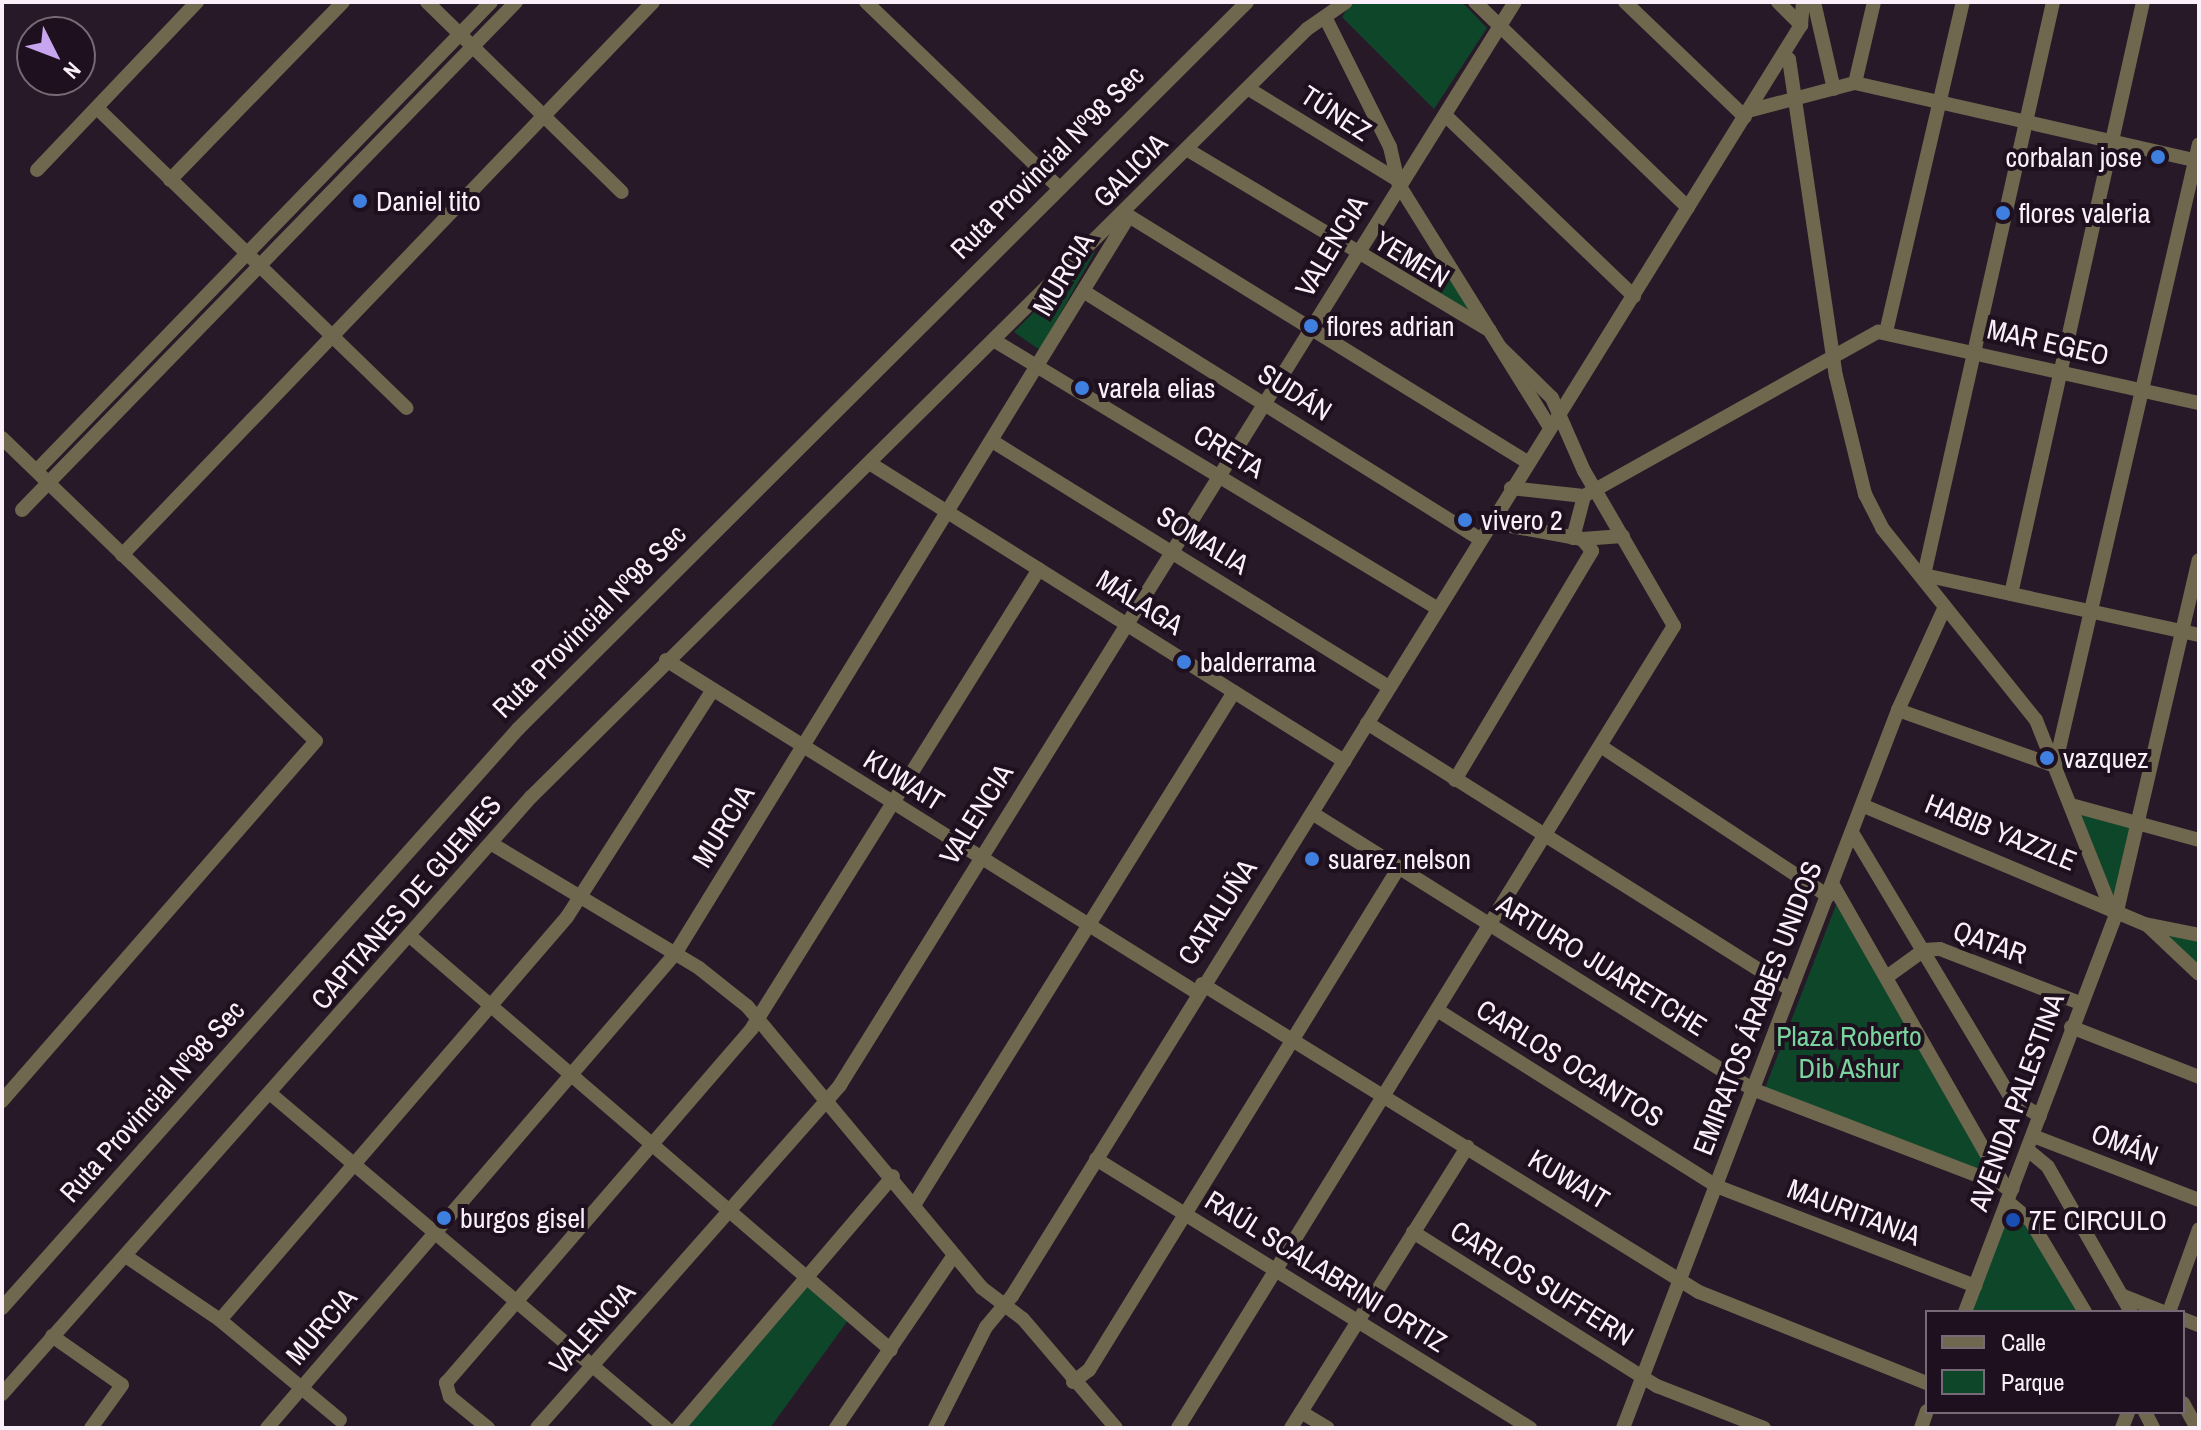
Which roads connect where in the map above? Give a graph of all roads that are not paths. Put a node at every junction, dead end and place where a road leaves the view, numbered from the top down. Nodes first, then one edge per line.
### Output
1 (197, 2) edge
2 (343, 2) edge
3 (427, 2) edge
4 (491, 2) edge
5 (516, 2) edge
6 (653, 2) edge
7 (866, 2) edge
8 (1247, 2) edge
9 (1346, 2) edge
10 (1475, 2) edge
11 (1515, 2) edge
12 (1625, 2) edge
13 (1778, 2) edge
14 (1874, 2) edge
15 (1963, 2) edge
16 (2053, 2) edge
17 (2143, 2) edge
18 (1811, 4) edge
19 (1327, 21) junction
20 (1801, 25) junction
21 (1500, 26) junction
22 (460, 35) junction
23 (472, 47) junction
24 (1789, 59) junction
25 (1855, 83) junction
26 (1249, 89) junction
27 (1834, 89) junction
28 (1796, 102) junction
29 (1940, 102) junction
30 (97, 108) junction
31 (1749, 114) junction
32 (1445, 115) junction
33 (543, 117) junction
34 (2025, 123) junction
35 (2110, 142) junction
36 (2199, 144) edge
37 (1188, 150) junction
38 (2197, 161) edge
39 (37, 170) dead end
40 (170, 180) junction
41 (1398, 182) junction
42 (1058, 187) junction
43 (622, 192) dead end
44 (1688, 208) junction
45 (1127, 214) junction
46 (245, 254) junction
47 (1355, 256) junction
48 (258, 267) junction
49 (1083, 291) junction
50 (1634, 296) junction
51 (1310, 331) junction
52 (1490, 331) junction
53 (1886, 332) junction
54 (332, 335) junction
55 (995, 341) junction
56 (1500, 347) junction
57 (1974, 351) junction
58 (1832, 352) junction
59 (1038, 366) junction
60 (2060, 373) junction
61 (2143, 391) junction
62 (1265, 403) junction
63 (2199, 403) edge
64 (407, 408) dead end
65 (1559, 413) junction
66 (1549, 426) junction
67 (2, 438) edge
68 (992, 441) junction
69 (1527, 462) junction
70 (871, 464) junction
71 (1219, 475) junction
72 (42, 476) junction
73 (1511, 488) junction
74 (1590, 492) junction
75 (22, 510) dead end
76 (949, 513) junction
77 (1488, 522) junction
78 (1623, 536) junction
79 (1478, 538) junction
80 (1577, 539) junction
81 (1173, 551) junction
82 (122, 555) junction
83 (2199, 560) edge
84 (1039, 569) junction
85 (1924, 575) junction
86 (2011, 594) junction
87 (1435, 607) junction
88 (1944, 609) junction
89 (2092, 612) junction
90 (1126, 624) junction
91 (2183, 631) junction
92 (2199, 635) edge
93 (666, 660) junction
94 (1386, 685) junction
95 (713, 690) junction
96 (1234, 692) junction
97 (1898, 710) junction
98 (1367, 723) junction
99 (802, 747) junction
100 (1602, 747) junction
101 (1344, 761) junction
102 (2055, 766) junction
103 (1455, 780) junction
104 (892, 802) junction
105 (2071, 805) junction
106 (1864, 806) junction
107 (1312, 813) junction
108 (2140, 827) junction
109 (1853, 834) junction
110 (1547, 836) junction
111 (2199, 840) edge
112 (492, 844) junction
113 (978, 858) junction
114 (1398, 869) junction
115 (1831, 890) junction
116 (580, 900) junction
117 (2113, 907) junction
118 (2145, 924) junction
119 (1087, 926) junction
120 (1490, 926) junction
121 (2199, 935) edge
122 (411, 937) junction
123 (1924, 950) junction
124 (675, 954) junction
125 (2199, 974) edge
126 (1888, 976) junction
127 (1199, 988) junction
128 (1791, 990) junction
129 (2080, 1003) junction
130 (493, 1007) junction
131 (1437, 1010) junction
132 (758, 1017) junction
133 (2071, 1027) junction
134 (1296, 1041) junction
135 (572, 1076) junction
136 (2199, 1077) edge
137 (1752, 1089) junction
138 (272, 1095) junction
139 (1385, 1095) junction
140 (828, 1098) junction
141 (2, 1101) edge
142 (2040, 1116) junction
143 (2030, 1143) junction
144 (651, 1146) junction
145 (1467, 1147) junction
146 (1096, 1159) junction
147 (354, 1164) junction
148 (893, 1176) junction
149 (1716, 1186) junction
150 (2008, 1192) junction
151 (2197, 1195) edge
152 (916, 1202) junction
153 (729, 1213) junction
154 (1184, 1214) junction
155 (2199, 1229) edge
156 (1413, 1232) junction
157 (436, 1233) junction
158 (954, 1255) junction
159 (127, 1257) junction
160 (1275, 1270) junction
161 (806, 1278) junction
162 (1681, 1281) junction
163 (1975, 1286) junction
164 (2121, 1295) junction
165 (516, 1301) junction
166 (1005, 1304) junction
167 (2, 1308) edge
168 (1966, 1310) edge
169 (2084, 1310) edge
170 (2130, 1310) edge
171 (2161, 1310) edge
172 (2167, 1310) edge
173 (220, 1320) junction
174 (1356, 1320) junction
175 (52, 1336) junction
176 (891, 1350) junction
177 (594, 1365) junction
178 (1643, 1377) junction
179 (1073, 1382) junction
180 (1925, 1382) edge
181 (302, 1387) junction
182 (2, 1394) edge
183 (2185, 1407) edge
184 (1301, 1412) junction
185 (340, 1420) dead end
186 (1112, 1425) edge
187 (91, 1428) edge
188 (267, 1428) edge
189 (488, 1428) edge
190 (537, 1428) edge
191 (666, 1428) edge
192 (678, 1428) edge
193 (836, 1428) edge
194 (935, 1428) edge
195 (1178, 1428) edge
196 (1291, 1428) edge
197 (1328, 1428) edge
198 (1530, 1428) edge
199 (1623, 1428) edge
200 (1764, 1428) edge
201 (2197, 1428) edge

1 - 30 street
2 - 40 street
3 - 22 street
4 - 22 street
5 - 23 street
6 - 33 street
7 - 42 street
8 - 42 street, Ruta Provincial Nº98 Sec
9 - 19 street, GALICIA
10 - 21 street
11 - 21 street, VALENCIA
12 - 31 street
13 - 20 street
14 - 25 street
15 - 29 street
16 - 34 street
17 - 35 street
18 - 20 street
18 - 24 street
18 - 27 street
19 - 26 street, GALICIA
19 - 41 street
20 - 31 street
21 - 32 street, VALENCIA
21 - 44 street
22 - 23 street
22 - 46 street
23 - 33 street
23 - 48 street
24 - 28 street
24 - 31 street
25 - 27 street
25 - 29 street
26 - 37 street, GALICIA
26 - 41 street, TÚNEZ
27 - 28 street
28 - 31 street
28 - 58 street
29 - 34 street
29 - 53 street
30 - 39 street
30 - 40 street
31 - 44 street, CATALUÑA
32 - 41 street, VALENCIA
32 - 50 street
33 - 43 street
33 - 54 street
34 - 35 street
34 - 57 street
35 - 38 street
35 - 60 street
36 - 38 street
37 - 45 street, GALICIA
37 - 47 street, YEMEN
38 - 61 street
40 - 46 street
41 - 47 street, VALENCIA
41 - 52 street
42 - 167 street, Ruta Provincial Nº98 Sec
44 - 50 street, CATALUÑA
45 - 49 street, MURCIA
45 - 51 street
45 - 55 street, GALICIA
46 - 48 street
46 - 72 street
47 - 51 street, VALENCIA
47 - 52 street, YEMEN
48 - 54 street
48 - 72 street
49 - 59 street, MURCIA
49 - 62 street, SUDÁN
50 - 65 street, CATALUÑA
51 - 62 street, VALENCIA
51 - 69 street
52 - 56 street
53 - 57 street, MAR EGEO
53 - 58 street
54 - 64 street
54 - 82 street
55 - 59 street, CRETA
55 - 70 street, GALICIA
56 - 65 street
56 - 66 street
57 - 60 street, MAR EGEO
57 - 85 street
58 - 74 street
58 - 85 street
59 - 68 street, MURCIA
59 - 71 street, CRETA
60 - 61 street, MAR EGEO
60 - 86 street
61 - 63 street, MAR EGEO
61 - 89 street
62 - 71 street, VALENCIA
62 - 79 street, SUDÁN
65 - 66 street, CATALUÑA
65 - 74 street
66 - 69 street, CATALUÑA
67 - 72 street
68 - 76 street, MURCIA
68 - 81 street, SOMALIA
69 - 73 street, CATALUÑA
70 - 76 street, MÁLAGA
70 - 93 street, CAPITANES DE GUEMES
71 - 81 street, VALENCIA
71 - 87 street, CRETA
72 - 75 street
72 - 82 street
73 - 74 street
73 - 77 street, CATALUÑA
74 - 78 street
74 - 80 street
76 - 84 street, MÁLAGA
76 - 99 street, MURCIA
77 - 79 street, CATALUÑA
77 - 80 street
78 - 80 street
78 - 100 street
79 - 87 street, CATALUÑA
80 - 103 street
81 - 90 street, VALENCIA
81 - 94 street, SOMALIA
82 - 141 street
83 - 91 street, AVENIDA PALESTINA
84 - 90 street, MÁLAGA
84 - 104 street
85 - 86 street
85 - 88 street
86 - 89 street
87 - 94 street, CATALUÑA
88 - 97 street, EMIRATOS ÁRABES UNIDOS
88 - 102 street
89 - 91 street
89 - 102 street
90 - 96 street, MÁLAGA
90 - 113 street, VALENCIA
91 - 92 street
91 - 108 street, AVENIDA PALESTINA
93 - 95 street, KUWAIT
93 - 112 street, CAPITANES DE GUEMES
94 - 98 street, CATALUÑA
95 - 99 street, KUWAIT
95 - 116 street
96 - 101 street, MÁLAGA
96 - 119 street
97 - 102 street
97 - 106 street, EMIRATOS ÁRABES UNIDOS
98 - 101 street, CATALUÑA
98 - 103 street
99 - 104 street, KUWAIT
99 - 124 street, MURCIA
100 - 110 street
100 - 115 street
101 - 107 street, CATALUÑA
102 - 105 street
103 - 110 street
104 - 113 street, KUWAIT
104 - 132 street
105 - 108 street
105 - 117 street
106 - 109 street, EMIRATOS ÁRABES UNIDOS
106 - 117 street, HABIB YAZZLE
107 - 114 street, ARTURO JUARETCHE
107 - 127 street, CATALUÑA
108 - 111 street
108 - 117 street, AVENIDA PALESTINA
109 - 115 street, EMIRATOS ÁRABES UNIDOS
109 - 123 street
110 - 120 street
110 - 128 street
112 - 116 street
112 - 122 street, CAPITANES DE GUEMES
113 - 119 street, KUWAIT
113 - 140 street, VALENCIA
114 - 120 street, ARTURO JUARETCHE
114 - 134 street
115 - 126 street
115 - 128 street, EMIRATOS ÁRABES UNIDOS
116 - 124 street
116 - 130 street
117 - 118 street, HABIB YAZZLE
117 - 129 street, AVENIDA PALESTINA
118 - 121 street
118 - 125 street
119 - 127 street, KUWAIT
119 - 152 street
120 - 131 street
120 - 137 street, ARTURO JUARETCHE
122 - 130 street
122 - 138 street, CAPITANES DE GUEMES
123 - 126 street, QATAR
123 - 129 street, QATAR
123 - 142 street
124 - 132 street
124 - 135 street, MURCIA
126 - 150 street
127 - 134 street, KUWAIT
127 - 146 street, CATALUÑA
128 - 137 street, EMIRATOS ÁRABES UNIDOS
129 - 133 street, AVENIDA PALESTINA
130 - 135 street
130 - 147 street
131 - 139 street
131 - 149 street, CARLOS OCANTOS
132 - 140 street
132 - 144 street
133 - 136 street
133 - 142 street, AVENIDA PALESTINA
134 - 139 street, KUWAIT
134 - 154 street
135 - 144 street
135 - 157 street, MURCIA
137 - 149 street, EMIRATOS ÁRABES UNIDOS
137 - 150 street, ARTURO JUARETCHE
138 - 147 street
138 - 159 street, CAPITANES DE GUEMES
139 - 145 street, KUWAIT
139 - 160 street
140 - 148 street
140 - 153 street, VALENCIA
142 - 143 street, AVENIDA PALESTINA
143 - 150 street, AVENIDA PALESTINA
143 - 151 street, OMÁN
143 - 164 street
144 - 153 street
144 - 165 street
145 - 156 street
145 - 162 street, KUWAIT
146 - 154 street, RAÚL SCALABRINI ORTIZ
146 - 166 street, CATALUÑA
147 - 157 street
147 - 173 street
148 - 152 street
148 - 161 street
149 - 162 street, EMIRATOS ÁRABES UNIDOS
149 - 163 street, MAURITANIA
150 - 163 street, AVENIDA PALESTINA
150 - 169 street
152 - 158 street
153 - 161 street
153 - 177 street, VALENCIA
154 - 160 street, RAÚL SCALABRINI ORTIZ
154 - 179 street
155 - 172 street
156 - 174 street
156 - 178 street, CARLOS SUFFERN
157 - 165 street
157 - 181 street, MURCIA
158 - 166 street
158 - 176 street
159 - 173 street
159 - 175 street, CAPITANES DE GUEMES
160 - 174 street, RAÚL SCALABRINI ORTIZ
160 - 195 street
161 - 176 street
161 - 192 street
162 - 178 street, EMIRATOS ÁRABES UNIDOS
162 - 180 street, KUWAIT
163 - 168 street, AVENIDA PALESTINA
164 - 170 street
164 - 171 street
165 - 177 street
165 - 189 street
166 - 179 street
166 - 194 street, CATALUÑA
173 - 181 street
174 - 184 street
174 - 198 street, RAÚL SCALABRINI ORTIZ
175 - 182 street, CAPITANES DE GUEMES
175 - 187 street
176 - 193 street
177 - 190 street, VALENCIA
177 - 191 street
178 - 199 street, EMIRATOS ÁRABES UNIDOS
178 - 200 street, CARLOS SUFFERN
179 - 186 street
181 - 185 street
181 - 188 street, MURCIA
183 - 201 street
184 - 196 street
184 - 197 street

